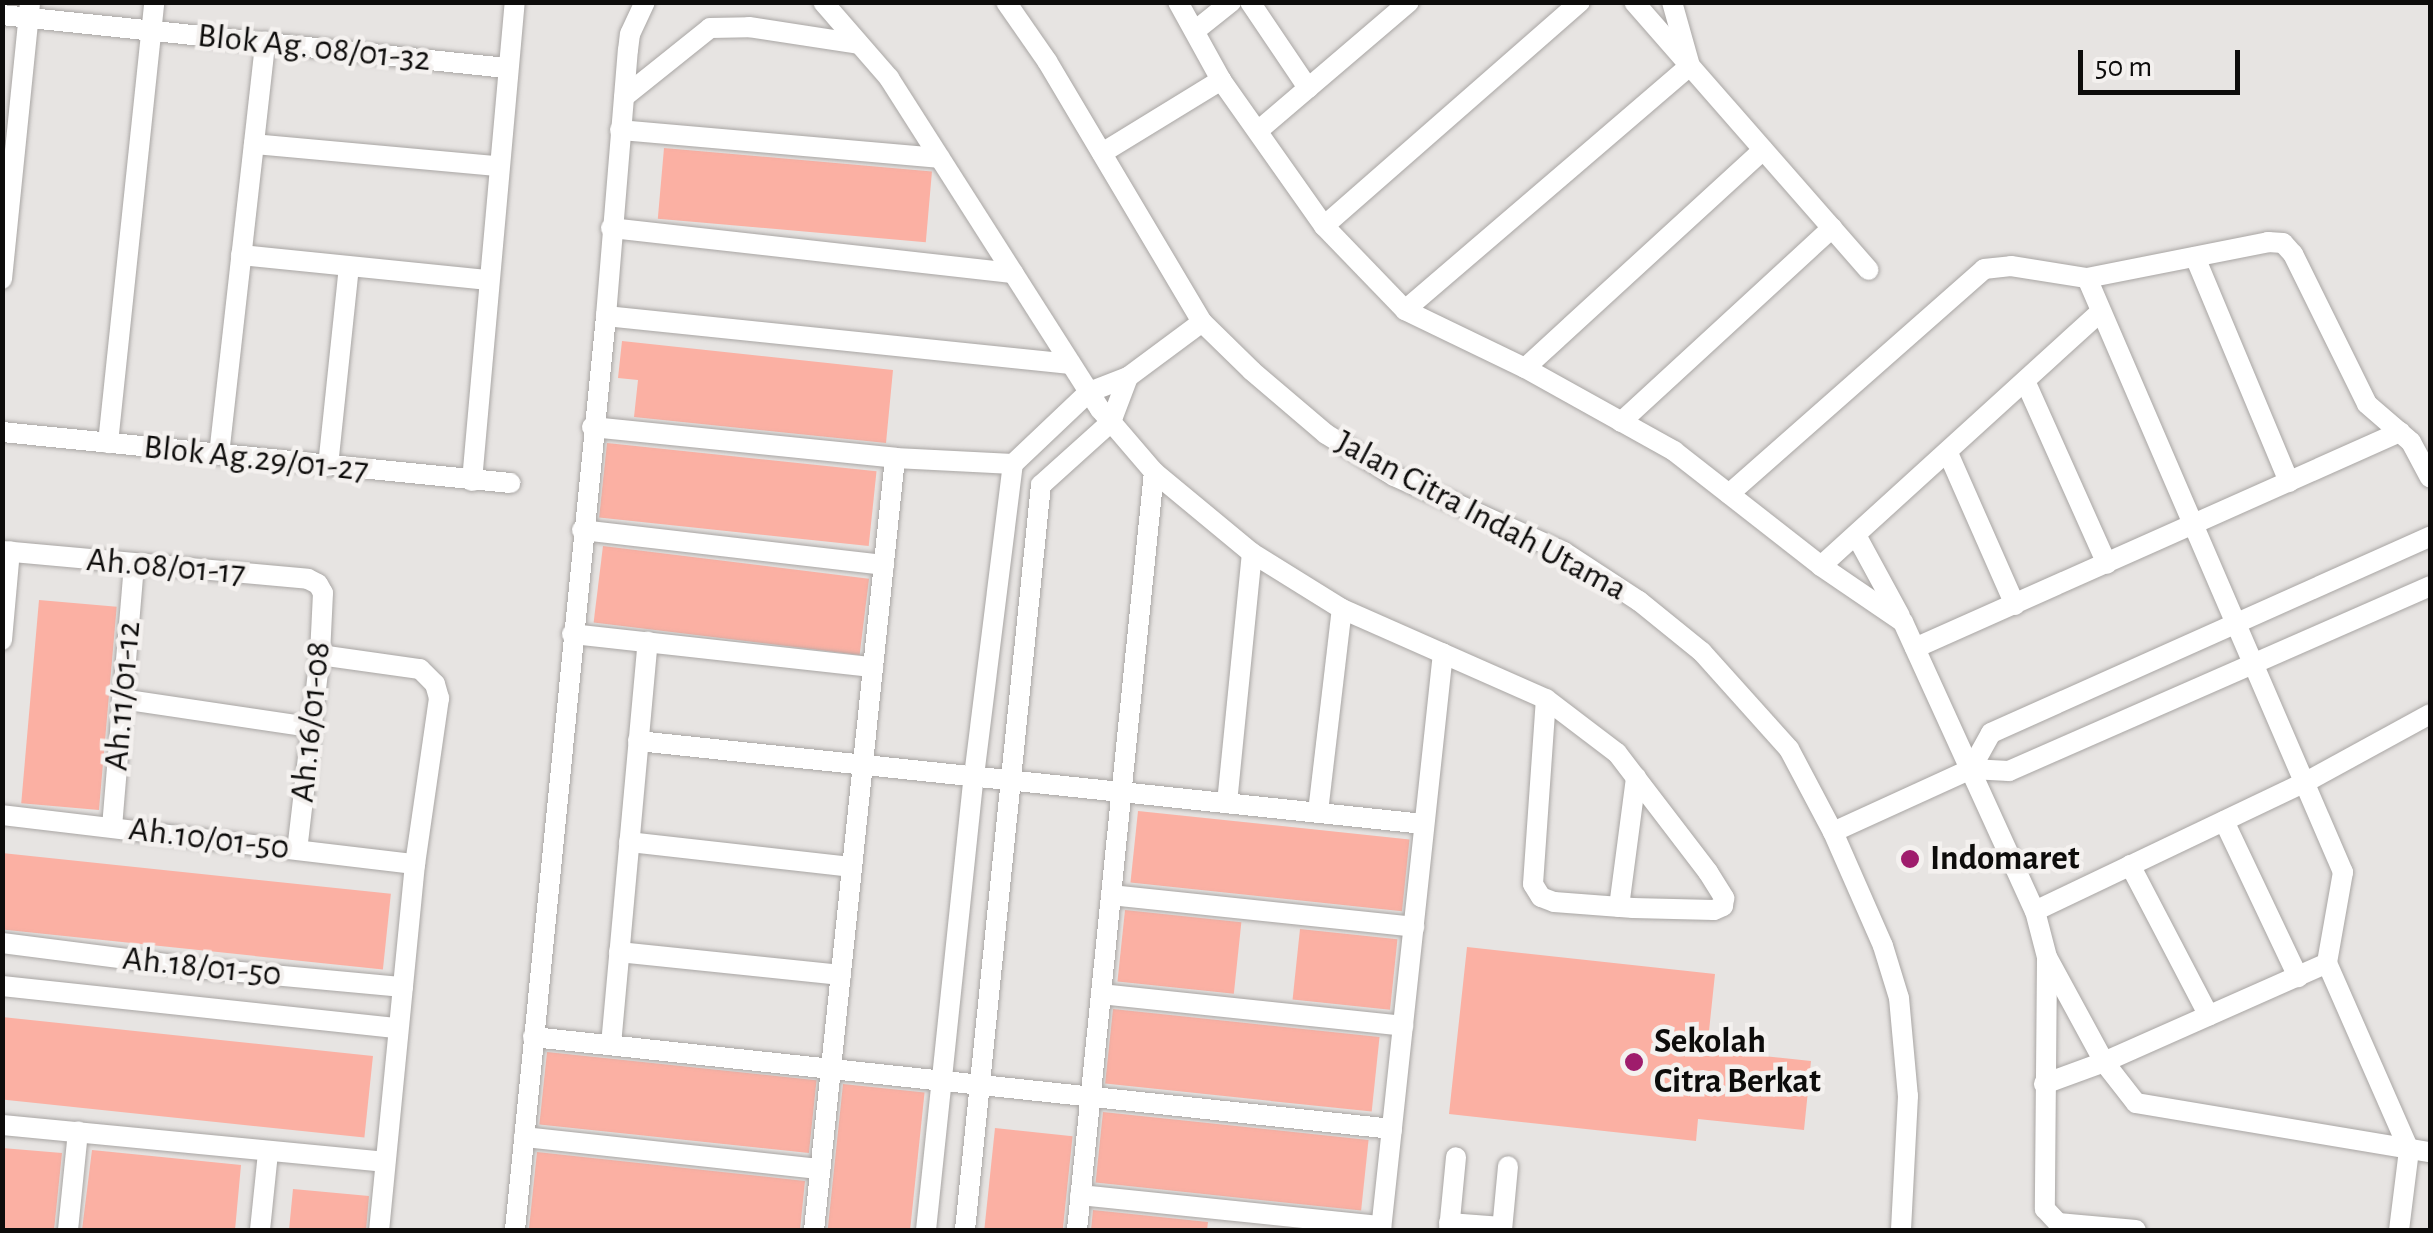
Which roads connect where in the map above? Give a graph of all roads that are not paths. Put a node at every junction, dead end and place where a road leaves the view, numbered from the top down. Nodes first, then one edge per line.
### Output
1 (154, 2) edge
2 (515, 2) edge
3 (645, 2) edge
4 (823, 2) edge
5 (1006, 2) edge
6 (1178, 2) edge
7 (1231, 2) edge
8 (1250, 2) edge
9 (1408, 2) edge
10 (1580, 2) edge
11 (1634, 2) edge
12 (1672, 2) edge
13 (29, 10) edge
14 (2, 15) edge
15 (1196, 30) junction
16 (152, 31) junction
17 (265, 42) junction
18 (859, 44) junction
19 (1690, 66) junction
20 (506, 68) junction
21 (1220, 80) junction
22 (1308, 88) junction
23 (624, 97) junction
24 (620, 130) junction
25 (1258, 130) junction
26 (254, 144) junction
27 (1763, 150) junction
28 (1102, 153) junction
29 (940, 158) junction
30 (498, 166) junction
31 (1324, 226) junction
32 (611, 228) junction
33 (1832, 228) junction
34 (241, 256) junction
35 (2195, 257) junction
36 (349, 266) junction
37 (1869, 270) dead end
38 (1013, 273) junction
39 (2086, 278) junction
40 (2, 279) edge
41 (489, 280) junction
42 (1405, 310) junction
43 (2100, 312) junction
44 (606, 316) junction
45 (1202, 322) junction
46 (1071, 364) junction
47 (1524, 368) junction
48 (1128, 377) junction
49 (2026, 384) junction
50 (1089, 392) junction
51 (1111, 422) junction
52 (1621, 422) junction
53 (592, 427) junction
54 (2, 432) edge
55 (2400, 432) junction
56 (108, 444) junction
57 (1948, 453) junction
58 (219, 455) junction
59 (896, 458) junction
60 (1013, 464) junction
61 (328, 466) junction
62 (1154, 472) junction
63 (2430, 476) edge
64 (472, 481) junction
65 (2289, 482) junction
66 (510, 483) dead end
67 (1729, 494) junction
68 (2194, 524) junction
69 (582, 530) junction
70 (1856, 535) junction
71 (2430, 538) edge
72 (6, 551) edge
73 (1252, 553) junction
74 (2107, 564) junction
75 (134, 565) junction
76 (884, 565) junction
77 (1821, 566) junction
78 (2430, 586) edge
79 (323, 593) joint
80 (2015, 606) junction
81 (1342, 609) junction
82 (1904, 622) junction
83 (2236, 625) junction
84 (572, 634) junction
85 (2, 640) edge
86 (648, 642) junction
87 (1916, 648) junction
88 (1443, 653) junction
89 (320, 654) junction
90 (2254, 662) junction
91 (874, 667) junction
92 (122, 699) junction
93 (1546, 699) junction
94 (2430, 714) edge
95 (308, 726) junction
96 (638, 741) junction
97 (863, 765) junction
98 (1971, 770) junction
99 (974, 776) junction
100 (1636, 777) junction
101 (1008, 780) junction
102 (2306, 782) junction
103 (1121, 792) junction
104 (1227, 802) junction
105 (1318, 812) junction
106 (2, 815) edge
107 (2224, 821) junction
108 (1424, 824) junction
109 (112, 827) junction
110 (1832, 832) junction
111 (629, 842) junction
112 (297, 850) junction
113 (415, 864) junction
114 (2130, 865) junction
115 (852, 867) junction
116 (1110, 894) junction
117 (1619, 907) junction
118 (2035, 911) junction
119 (1414, 927) junction
120 (2, 944) edge
121 (619, 952) junction
122 (2048, 957) junction
123 (2327, 964) junction
124 (841, 975) junction
125 (2298, 977) junction
126 (2, 986) edge
127 (402, 987) junction
128 (1101, 994) junction
129 (2209, 1016) junction
130 (1402, 1026) junction
131 (398, 1028) junction
132 (534, 1037) junction
133 (611, 1045) junction
134 (2104, 1062) junction
135 (831, 1069) junction
136 (942, 1080) junction
137 (2044, 1084) junction
138 (979, 1085) junction
139 (1090, 1097) junction
140 (2, 1125) edge
141 (1392, 1129) junction
142 (78, 1132) junction
143 (524, 1138) junction
144 (2409, 1150) junction
145 (268, 1152) junction
146 (2430, 1152) edge
147 (1456, 1157) dead end
148 (384, 1162) junction
149 (1508, 1166) dead end
150 (820, 1170) junction
151 (1080, 1196) junction
152 (1449, 1227) edge
153 (1381, 1228) edge
154 (1502, 1229) edge
155 (68, 1230) edge
156 (260, 1230) edge
157 (378, 1230) edge
158 (515, 1230) edge
159 (814, 1230) edge
160 (926, 1230) edge
161 (965, 1230) edge
162 (1076, 1230) edge
163 (1901, 1230) edge
164 (2136, 1230) edge
165 (2399, 1230) edge

1 - 16 street
2 - 20 street
3 - 23 street
4 - 18 street
5 - 28 street, Jalan Citra Indah Utama
6 - 15 street
7 - 15 street
8 - 22 street
9 - 22 street
10 - 31 street
11 - 19 street
12 - 19 street
13 - 14 street, Blok Ag. 08/01-32
13 - 16 street, Blok Ag. 08/01-32
13 - 40 street
15 - 21 street
16 - 17 street, Blok Ag. 08/01-32
16 - 56 street
17 - 20 street, Blok Ag. 08/01-32
17 - 26 street
18 - 23 street
18 - 29 street
19 - 27 street
19 - 42 street
20 - 30 street
21 - 25 street
21 - 28 street
22 - 25 street
23 - 24 street
24 - 29 street
24 - 32 street
25 - 31 street
26 - 30 street
26 - 34 street
27 - 33 street
27 - 47 street
28 - 45 street, Jalan Citra Indah Utama
29 - 38 street
30 - 41 street
31 - 42 street
32 - 38 street
32 - 44 street
33 - 37 street
33 - 52 street
34 - 36 street
34 - 58 street
35 - 39 street
35 - 55 street
35 - 65 street
36 - 41 street
36 - 61 street
38 - 46 street
39 - 43 street
39 - 67 street
41 - 64 street
42 - 47 street
43 - 49 street
43 - 68 street
44 - 46 street
44 - 53 street
45 - 48 street
45 - 110 street, Jalan Citra Indah Utama
46 - 50 street
47 - 52 street
48 - 50 street
48 - 51 street
49 - 57 street
49 - 74 street
50 - 51 street
50 - 60 street
51 - 62 street
51 - 101 street
52 - 67 street
53 - 59 street
53 - 69 street
54 - 56 street, Blok Ag.29/01-27
55 - 63 street
55 - 65 street
56 - 58 street, Blok Ag.29/01-27
57 - 70 street
57 - 80 street
58 - 61 street, Blok Ag.29/01-27
59 - 60 street
59 - 76 street
60 - 99 street
61 - 64 street, Blok Ag.29/01-27
62 - 73 street
62 - 103 street
64 - 66 street, Blok Ag.29/01-27
65 - 68 street
67 - 77 street
68 - 74 street
68 - 83 street
69 - 76 street
69 - 84 street
70 - 77 street
70 - 82 street
71 - 83 street
72 - 75 street, Ah.08/01-17
72 - 85 street
73 - 81 street
73 - 104 street
74 - 80 street
75 - 79 street, Ah.08/01-17
75 - 92 street, Ah.11/01-12
76 - 91 street
77 - 82 street
78 - 90 street
79 - 89 street, Ah.16/01-08
80 - 87 street
81 - 88 street
81 - 105 street
82 - 87 street
83 - 90 street
83 - 98 street
84 - 86 street
84 - 132 street
86 - 91 street
86 - 96 street
87 - 98 street
88 - 93 street
88 - 108 street
89 - 95 street, Ah.16/01-08
89 - 113 street
90 - 98 street
90 - 102 street
91 - 97 street
92 - 95 street
92 - 109 street, Ah.11/01-12
93 - 100 street
93 - 117 street
94 - 102 street
95 - 112 street, Ah.16/01-08
96 - 97 street
96 - 111 street
97 - 99 street
97 - 115 street
98 - 110 street
98 - 118 street
99 - 101 street
99 - 136 street
100 - 117 street
100 - 117 street
101 - 103 street
101 - 138 street
102 - 107 street
102 - 123 street
103 - 104 street
103 - 116 street
104 - 105 street
105 - 108 street
106 - 109 street, Ah.10/01-50
107 - 114 street
107 - 125 street
108 - 119 street
109 - 112 street, Ah.10/01-50
110 - 163 street, Jalan Citra Indah Utama
111 - 115 street
111 - 121 street
112 - 113 street, Ah.10/01-50
113 - 127 street
114 - 118 street
114 - 129 street
115 - 124 street
116 - 119 street
116 - 128 street
118 - 122 street
119 - 130 street
120 - 127 street, Ah.18/01-50
121 - 124 street
121 - 133 street
122 - 134 street
122 - 137 street
123 - 125 street
123 - 144 street
124 - 135 street
125 - 129 street
126 - 131 street, Ah.18/01-50
127 - 131 street
128 - 130 street
128 - 139 street
129 - 134 street
130 - 141 street
131 - 148 street
132 - 133 street
132 - 143 street
133 - 135 street
134 - 137 street
134 - 144 street
135 - 136 street
135 - 150 street
136 - 138 street
136 - 160 street
137 - 164 street
138 - 139 street
138 - 161 street
139 - 141 street
139 - 151 street
140 - 142 street
141 - 153 street
142 - 145 street
142 - 155 street
143 - 150 street
143 - 158 street
144 - 146 street
144 - 165 street
145 - 148 street
145 - 156 street
147 - 152 street
148 - 157 street
149 - 154 street
150 - 159 street
151 - 153 street
151 - 162 street
152 - 154 street

